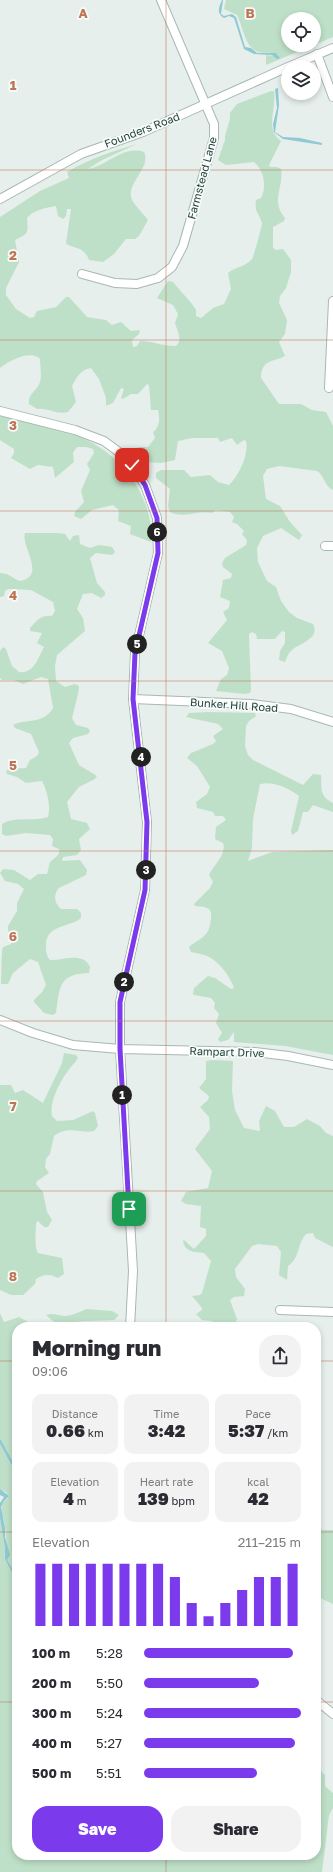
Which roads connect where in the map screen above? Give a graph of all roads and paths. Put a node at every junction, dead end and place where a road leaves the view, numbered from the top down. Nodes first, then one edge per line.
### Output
1 (161, 0) edge
2 (333, 48) edge
3 (317, 54) junction
4 (304, 60) edge
5 (281, 70) edge
6 (333, 97) edge
7 (206, 104) junction
8 (0, 199) edge
9 (82, 274) dead end
10 (333, 301) edge
11 (329, 388) dead end
12 (0, 411) edge
13 (133, 699) junction
14 (333, 722) edge
15 (0, 1020) edge
16 (120, 1049) junction
17 (333, 1065) edge
18 (280, 1310) dead end
19 (333, 1312) edge
20 (130, 1322) edge
21 (321, 1704) edge
22 (333, 1714) edge

1 - 7 street, Farmstead Lane
2 - 3 street, Founders Road
3 - 4 street, Founders Road
3 - 6 street
5 - 7 street, Founders Road
7 - 8 street, Founders Road
7 - 9 street, Farmstead Lane
10 - 11 street
12 - 13 street
13 - 14 street, Bunker Hill Road
13 - 16 street
15 - 16 street, Rampart Drive
16 - 17 street, Rampart Drive
16 - 20 street
18 - 19 street
21 - 22 street

